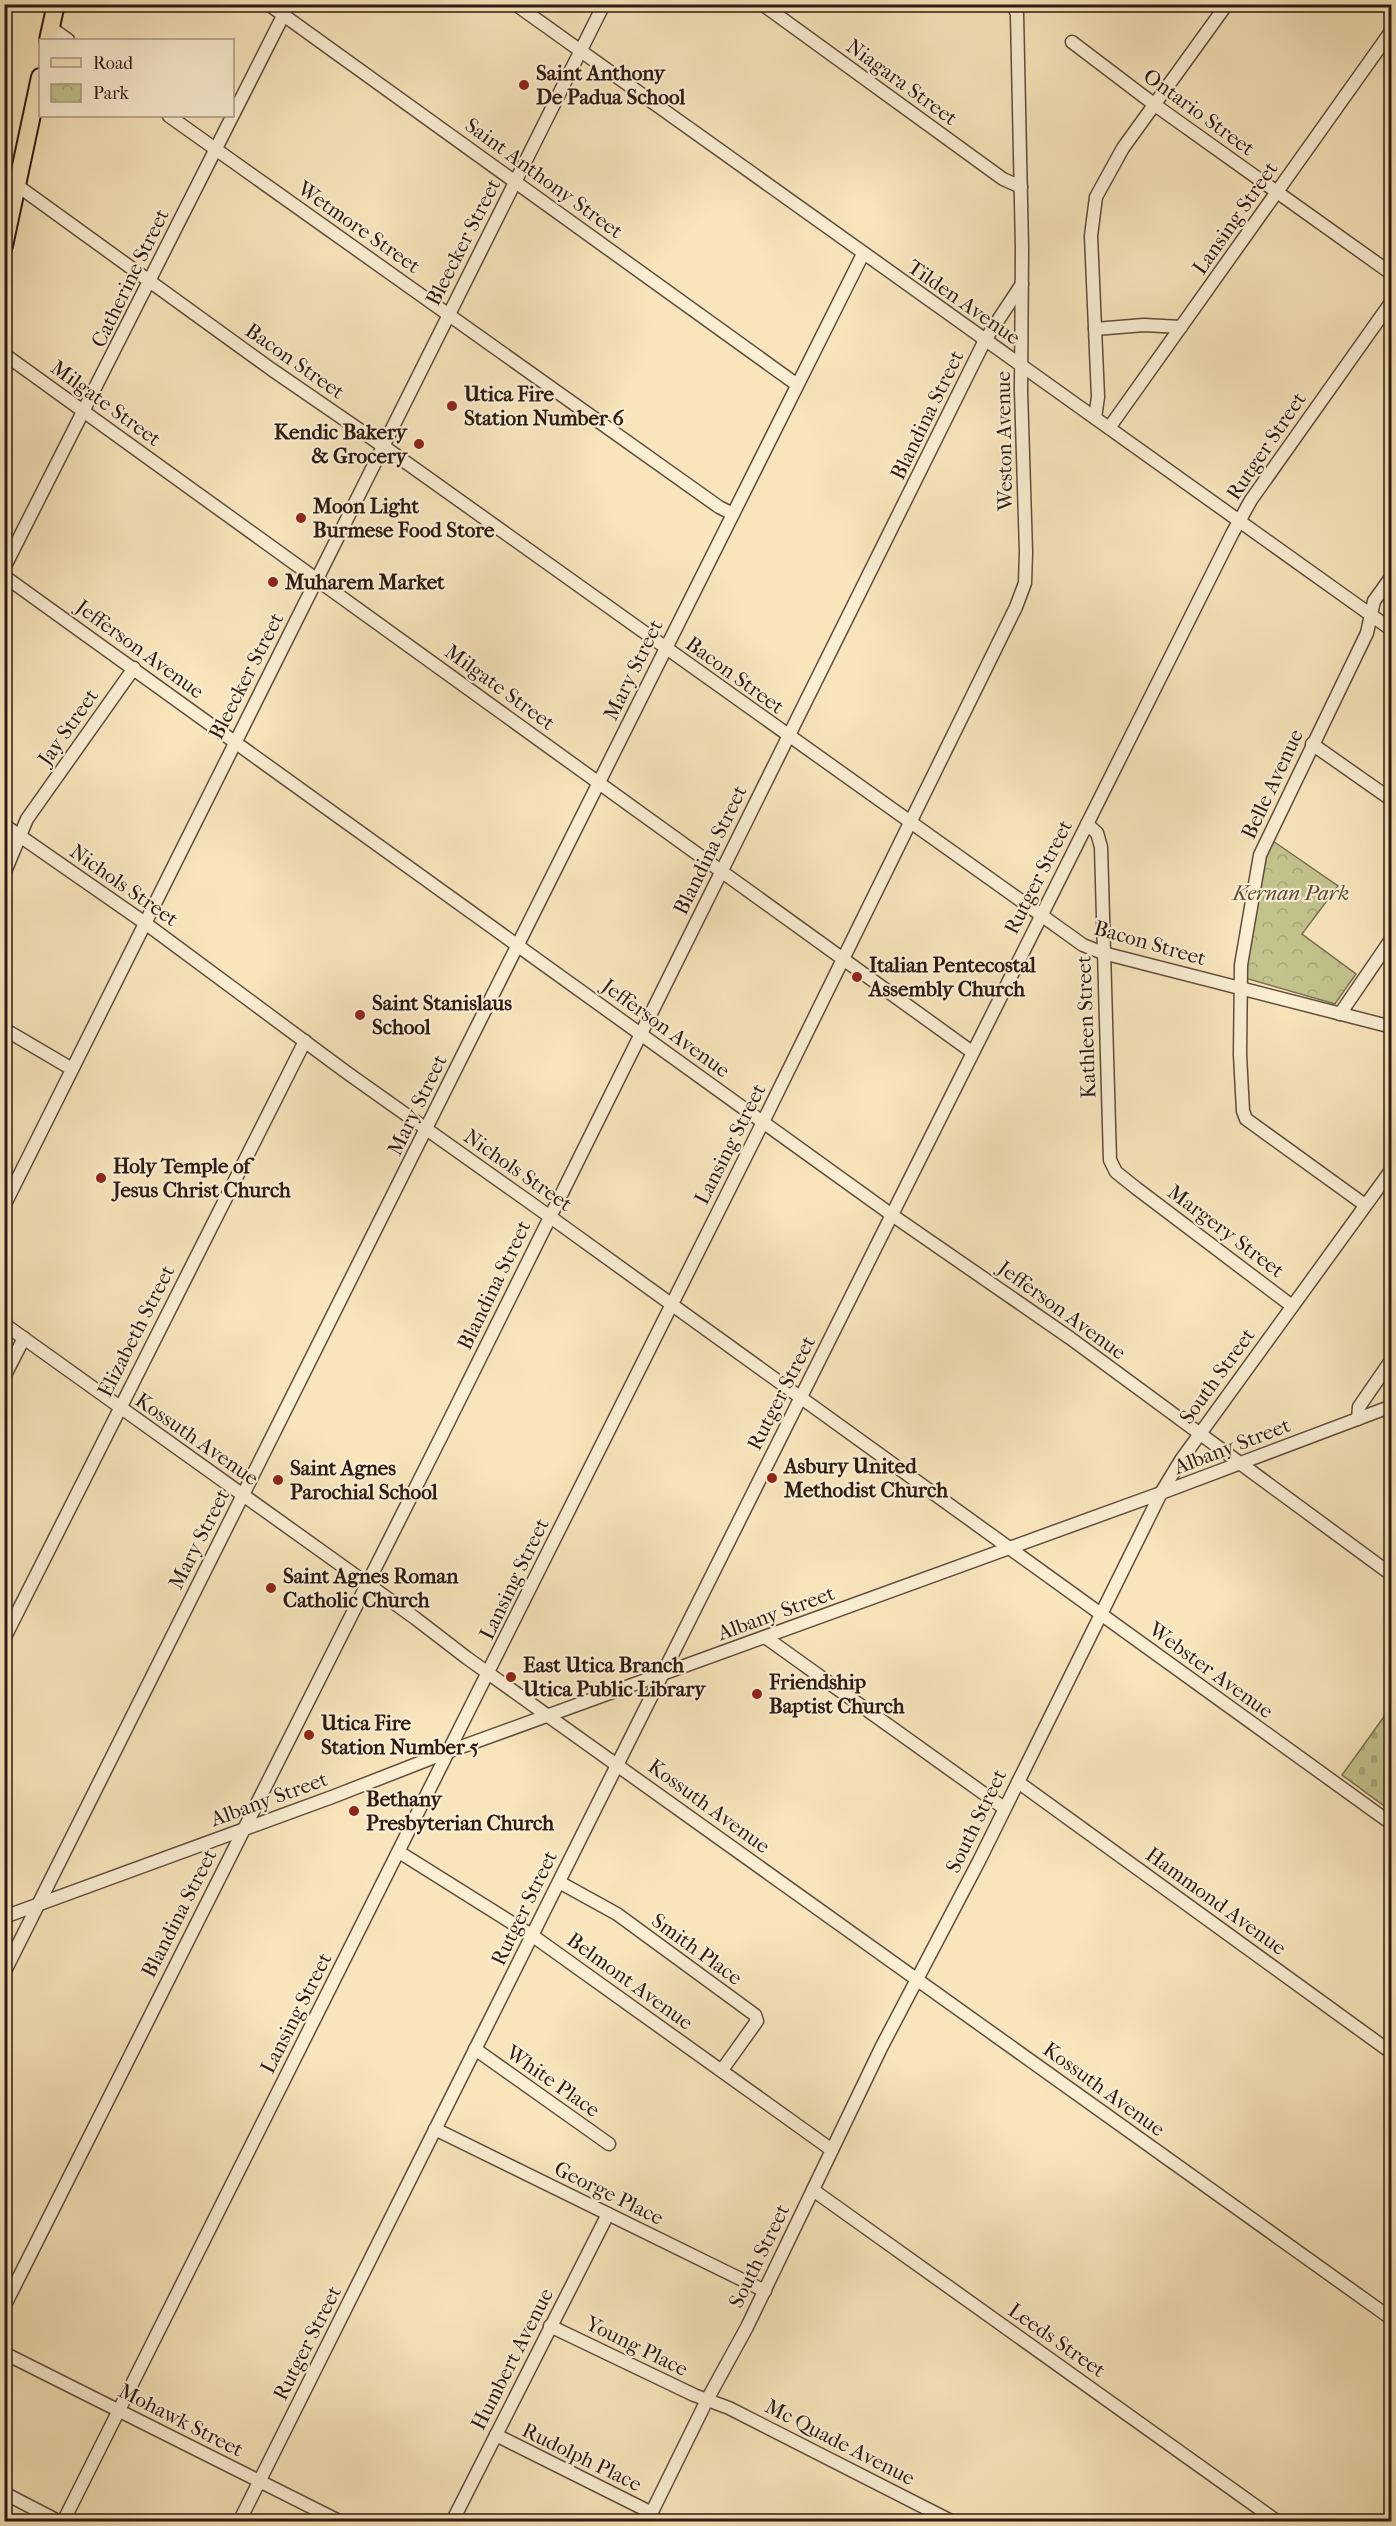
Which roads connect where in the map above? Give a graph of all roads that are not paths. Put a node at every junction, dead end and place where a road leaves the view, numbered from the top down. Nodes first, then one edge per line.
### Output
1 (56, 4) edge
2 (268, 4) edge
3 (515, 4) edge
4 (604, 4) edge
5 (762, 4) edge
6 (1227, 4) edge
7 (1014, 6) edge
8 (286, 10) edge
9 (1392, 30) edge
10 (49, 34) edge
11 (65, 39) edge
12 (1072, 42) dead end
13 (580, 52) junction
14 (39, 82) edge
15 (1155, 105) junction
16 (234, 113) edge
17 (170, 117) edge
18 (232, 117) edge
19 (216, 149) junction
20 (515, 181) junction
21 (18, 186) junction
22 (1022, 187) junction
23 (1277, 193) junction
24 (4, 246) edge
25 (862, 254) junction
26 (1392, 274) edge
27 (151, 281) junction
28 (1023, 283) junction
29 (1392, 302) edge
30 (448, 315) junction
31 (1181, 327) junction
32 (1095, 329) junction
33 (986, 340) junction
34 (4, 354) edge
35 (1021, 366) junction
36 (796, 384) junction
37 (85, 412) junction
38 (1095, 418) junction
39 (1109, 428) junction
40 (382, 446) junction
41 (733, 514) junction
42 (1239, 522) junction
43 (4, 568) edge
44 (4, 576) edge
45 (1392, 576) edge
46 (317, 578) junction
47 (1370, 614) junction
48 (1392, 630) edge
49 (665, 648) junction
50 (995, 652) joint
51 (134, 668) junction
52 (788, 737) junction
53 (235, 741) junction
54 (1312, 744) junction
55 (599, 782) junction
56 (1392, 800) edge
57 (910, 824) junction
58 (1087, 824) junction
59 (4, 825) edge
60 (19, 836) junction
61 (722, 871) junction
62 (4, 874) edge
63 (1041, 916) junction
64 (145, 923) junction
65 (1392, 938) edge
66 (517, 945) junction
67 (1103, 953) junction
68 (844, 959) junction
69 (1240, 988) junction
70 (1340, 1014) junction
71 (1392, 1027) edge
72 (4, 1029) edge
73 (641, 1034) junction
74 (304, 1041) junction
75 (972, 1053) junction
76 (72, 1069) junction
77 (763, 1122) junction
78 (426, 1129) junction
79 (1392, 1169) edge
80 (1136, 1188) joint
81 (1365, 1205) junction
82 (4, 1206) edge
83 (892, 1215) junction
84 (549, 1216) junction
85 (672, 1304) junction
86 (1292, 1306) junction
87 (4, 1324) edge
88 (24, 1338) junction
89 (1392, 1359) edge
90 (4, 1377) edge
91 (801, 1398) junction
92 (1392, 1406) edge
93 (119, 1408) junction
94 (1358, 1419) junction
95 (1199, 1436) junction
96 (1239, 1465) junction
97 (1161, 1494) junction
98 (244, 1495) junction
99 (1008, 1549) junction
100 (1392, 1575) edge
101 (366, 1584) junction
102 (1099, 1615) junction
103 (765, 1637) junction
104 (4, 1640) edge
105 (489, 1673) junction
106 (661, 1675) junction
107 (549, 1715) junction
108 (450, 1751) junction
109 (617, 1764) junction
110 (1017, 1782) junction
111 (1004, 1808) junction
112 (1392, 1824) edge
113 (243, 1828) junction
114 (399, 1852) junction
115 (559, 1882) junction
116 (39, 1904) junction
117 (4, 1917) edge
118 (532, 1935) junction
119 (4, 1973) edge
120 (917, 1979) junction
121 (475, 2049) junction
122 (1392, 2053) edge
123 (722, 2070) junction
124 (435, 2129) junction
125 (609, 2144) dead end
126 (832, 2150) junction
127 (813, 2190) junction
128 (608, 2214) junction
129 (765, 2290) junction
130 (4, 2307) edge
131 (1392, 2319) edge
132 (550, 2326) junction
133 (4, 2353) edge
134 (707, 2400) junction
135 (119, 2410) junction
136 (496, 2435) junction
137 (260, 2481) junction
138 (4, 2493) edge
139 (650, 2517) edge
140 (62, 2522) edge
141 (239, 2522) edge
142 (341, 2522) edge
143 (453, 2522) edge
144 (953, 2522) edge
145 (1278, 2522) edge

1 - 10 main road
2 - 8 street, Saint Anthony Street
3 - 13 street, Tilden Avenue
4 - 13 street, Bleecker Street
5 - 22 street, Niagara Street
6 - 15 street
7 - 22 street, Weston Avenue
8 - 16 street, Catherine Street
8 - 20 street, Saint Anthony Street
9 - 23 street, Lansing Street
10 - 11 street
12 - 15 street, Ontario Street
13 - 20 street, Bleecker Street
13 - 25 street, Tilden Avenue
14 - 21 main road
15 - 23 street, Ontario Street
15 - 32 street
17 - 19 street, Wetmore Street
18 - 19 street, Catherine Street
19 - 27 street, Catherine Street
19 - 30 street, Wetmore Street
20 - 30 street, Bleecker Street
20 - 36 street, Saint Anthony Street
21 - 24 main road
21 - 27 street, Bacon Street
22 - 28 street, Weston Avenue
23 - 26 street, Ontario Street
23 - 31 street, Lansing Street
25 - 33 street, Tilden Avenue
25 - 36 street, Mary Street
27 - 37 street, Catherine Street
27 - 40 street, Bacon Street
28 - 33 street, Blandina Street
28 - 35 street, Weston Avenue
29 - 42 street, Rutger Street
30 - 40 street, Bleecker Street
30 - 41 street, Wetmore Street
31 - 32 street
31 - 39 street, Lansing Street
32 - 38 street
33 - 35 street, Tilden Avenue
33 - 52 street, Blandina Street
34 - 37 street, Milgate Street
35 - 38 street, Tilden Avenue
35 - 50 street, Weston Avenue
36 - 41 street, Mary Street
37 - 43 street, Catherine Street
37 - 46 street, Milgate Street
38 - 39 street, Tilden Avenue
39 - 42 street, Tilden Avenue
40 - 46 street, Bleecker Street
40 - 49 street, Bacon Street
41 - 49 street, Mary Street
42 - 47 street, Tilden Avenue
42 - 58 street, Rutger Street
44 - 51 street, Jefferson Avenue
45 - 47 street, Belle Avenue
46 - 53 street, Bleecker Street
46 - 55 street, Milgate Street
47 - 48 street, Tilden Avenue
47 - 54 street, Belle Avenue
49 - 52 street, Bacon Street
49 - 55 street, Mary Street
50 - 57 street, Lansing Street
51 - 53 street, Jefferson Avenue
51 - 60 street, Jay Street
52 - 57 street, Bacon Street
52 - 61 street, Blandina Street
53 - 64 street, Bleecker Street
53 - 66 street, Jefferson Avenue
54 - 56 street
54 - 69 street, Belle Avenue
55 - 61 street, Milgate Street
55 - 66 street, Mary Street
57 - 63 street, Bacon Street
57 - 68 street, Lansing Street
58 - 63 street, Rutger Street
58 - 67 street, Kathleen Street
59 - 60 street, Nichols Street
60 - 62 street, Jay Street
60 - 64 street, Nichols Street
61 - 68 street, Milgate Street
61 - 73 street, Blandina Street
63 - 67 street, Bacon Street
63 - 75 street, Rutger Street
64 - 74 street, Nichols Street
64 - 76 street, Bleecker Street
65 - 70 street
66 - 73 street, Jefferson Avenue
66 - 78 street, Mary Street
67 - 69 street, Bacon Street
67 - 80 street, Kathleen Street
68 - 75 street, Milgate Street
68 - 77 street, Lansing Street
69 - 70 street, Bacon Street
69 - 81 street, Belle Avenue
70 - 71 street, Bacon Street
72 - 76 street
73 - 77 street, Jefferson Avenue
73 - 84 street, Blandina Street
74 - 78 street, Nichols Street
74 - 93 street, Elizabeth Street
75 - 83 street, Rutger Street
76 - 82 street, Bleecker Street
77 - 83 street, Jefferson Avenue
77 - 85 street, Lansing Street
78 - 84 street, Nichols Street
78 - 98 street, Mary Street
79 - 81 street, South Street
80 - 86 street, Margery Street
81 - 86 street, South Street
83 - 91 street, Rutger Street
83 - 95 street, Jefferson Avenue
84 - 85 street, Nichols Street
84 - 101 street, Blandina Street
85 - 91 street, Nichols Street
85 - 105 street, Lansing Street
86 - 95 street, South Street
87 - 88 street, Kossuth Avenue
88 - 90 street
88 - 93 street, Kossuth Avenue
89 - 94 street
91 - 99 street, Nichols Street
91 - 106 street, Rutger Street
92 - 94 street, Albany Street
93 - 98 street, Kossuth Avenue
93 - 104 street, Elizabeth Street
94 - 96 street, Albany Street
95 - 96 street, Jefferson Avenue
95 - 97 street, South Street
96 - 97 street, Albany Street
96 - 100 street, Jefferson Avenue
97 - 99 street, Albany Street
97 - 102 street, South Street
98 - 101 street, Kossuth Avenue
98 - 116 street, Mary Street
99 - 102 street, Webster Avenue
99 - 103 street, Albany Street
101 - 105 street, Kossuth Avenue
101 - 113 street, Blandina Street
102 - 110 street, South Street
102 - 112 street, Webster Avenue
103 - 106 street, Albany Street
103 - 111 street
105 - 107 street, Kossuth Avenue
105 - 108 street, Lansing Street
106 - 107 street, Albany Street
106 - 109 street, Rutger Street
107 - 108 street, Albany Street
107 - 109 street, Kossuth Avenue
108 - 113 street, Albany Street
108 - 114 street, Lansing Street
109 - 115 street, Rutger Street
109 - 120 street, Kossuth Avenue
110 - 111 street, South Street
110 - 122 street, Hammond Avenue
111 - 120 street, South Street
113 - 116 street, Albany Street
113 - 130 street, Blandina Street
114 - 118 street, Belmont Avenue
114 - 135 street, Lansing Street
115 - 118 street, Rutger Street
115 - 123 street, Smith Place
116 - 117 street, Albany Street
116 - 119 street, Mary Street
118 - 121 street, Rutger Street
118 - 123 street, Belmont Avenue
120 - 126 street, South Street
120 - 131 street, Kossuth Avenue
121 - 124 street, Rutger Street
121 - 125 street, White Place
123 - 126 street, Belmont Avenue
124 - 128 street, George Place
124 - 137 street, Rutger Street
126 - 127 street, South Street
127 - 129 street, South Street
127 - 145 street, Leeds Street
128 - 129 street, George Place
128 - 132 street, Humbert Avenue
129 - 134 street, South Street
132 - 134 street, Young Place
132 - 136 street, Humbert Avenue
133 - 135 street, Mohawk Street
134 - 139 street, South Street
134 - 144 street, Mc Quade Avenue
135 - 137 street, Mohawk Street
135 - 140 street, Lansing Street
136 - 139 street, Rudolph Place
136 - 143 street, Humbert Avenue
137 - 141 street, Rutger Street
137 - 142 street, Mohawk Street
138 - 140 street

